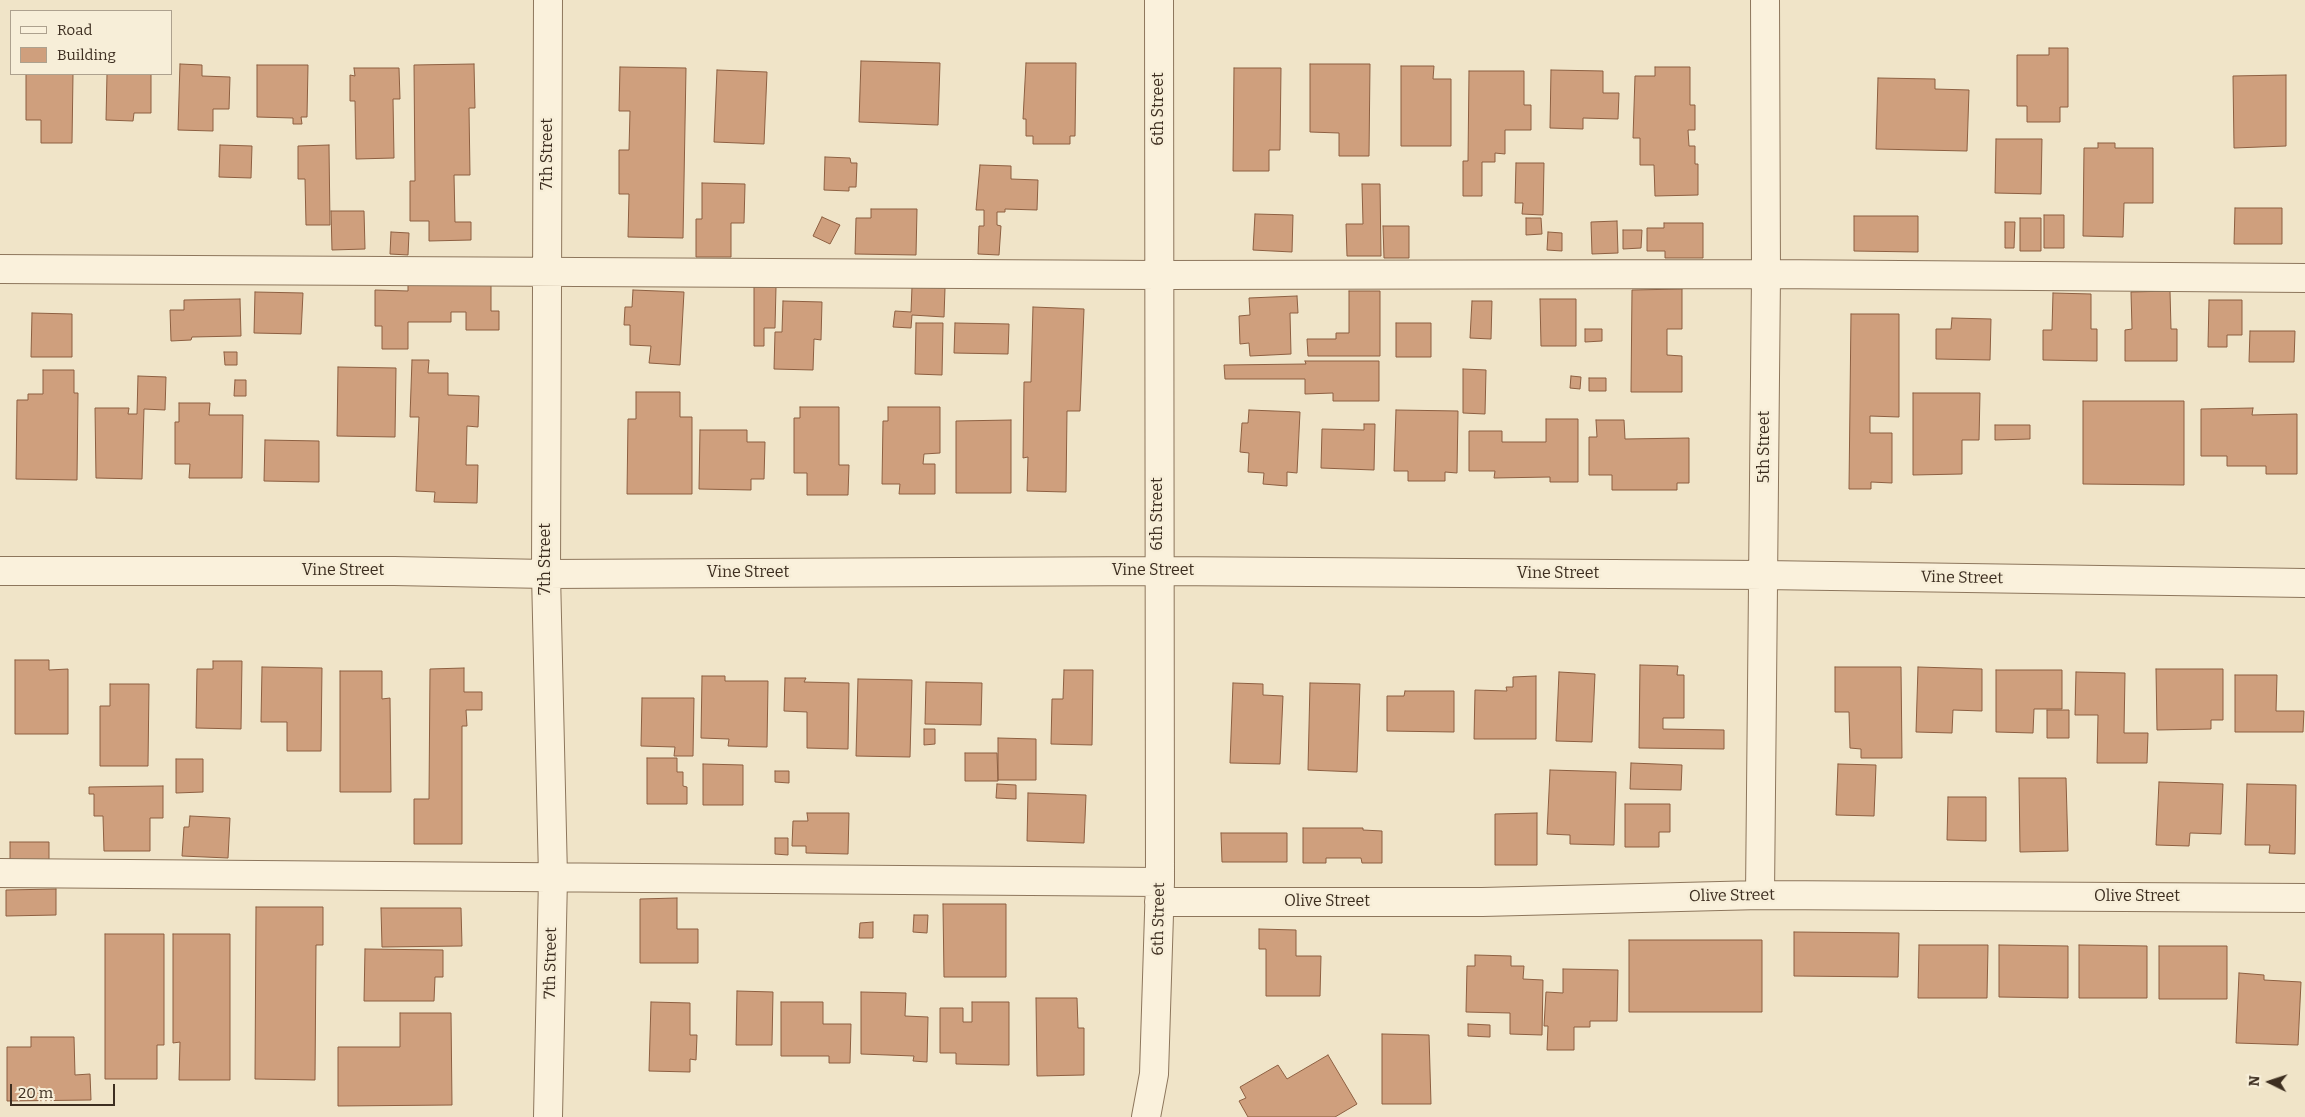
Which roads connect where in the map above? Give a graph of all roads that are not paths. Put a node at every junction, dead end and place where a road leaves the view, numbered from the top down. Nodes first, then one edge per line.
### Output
1 (548, 0) edge
2 (1159, 0) edge
3 (1765, 0) edge
4 (0, 269) edge
5 (547, 270) junction
6 (1766, 274) junction
7 (1158, 275) junction
8 (2305, 278) edge
9 (0, 571) edge
10 (1159, 571) junction
11 (546, 574) junction
12 (1764, 575) junction
13 (2305, 584) edge
14 (0, 873) edge
15 (553, 877) junction
16 (1160, 892) junction
17 (1760, 895) junction
18 (2305, 898) edge
19 (548, 1117) edge
20 (1146, 1117) edge

1 - 5 street, 7th Street
2 - 7 street, 6th Street
3 - 6 street, 5th Street
4 - 5 street
5 - 7 street
5 - 11 street, 7th Street
6 - 7 street
6 - 8 street
6 - 12 street, 5th Street
7 - 10 street, 6th Street
9 - 11 street, Vine Street
10 - 11 street, Vine Street
10 - 12 street, Vine Street
10 - 16 street, 6th Street
11 - 15 street, 7th Street
12 - 13 street, Vine Street
12 - 17 street, 5th Street
14 - 15 street, Olive Street
15 - 16 street, Olive Street
15 - 19 street, 7th Street
16 - 17 street, Olive Street
16 - 20 street, 6th Street
17 - 18 street, Olive Street

